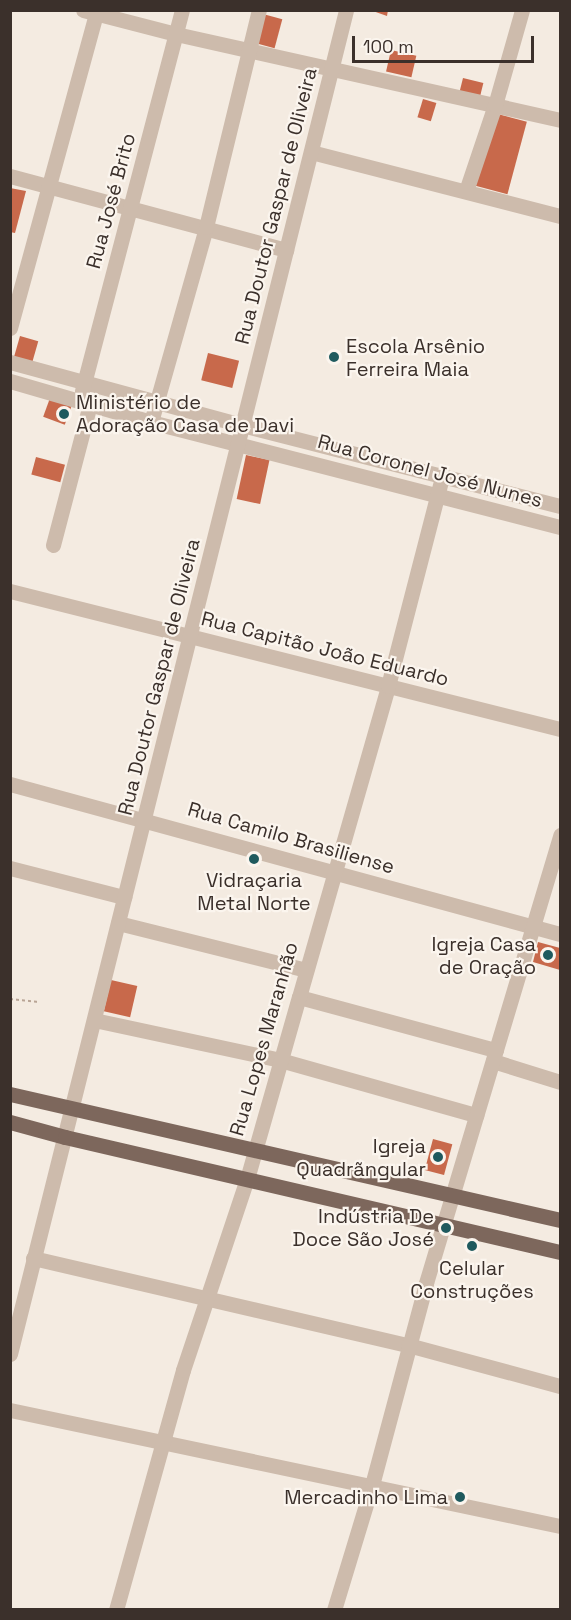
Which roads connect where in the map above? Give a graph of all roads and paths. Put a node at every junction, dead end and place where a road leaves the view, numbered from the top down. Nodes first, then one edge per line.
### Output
1 (182, 10) edge
2 (259, 10) edge
3 (346, 10) edge
4 (522, 10) edge
5 (92, 12) edge
6 (176, 34) junction
7 (248, 51) junction
8 (331, 69) junction
9 (495, 105) junction
10 (561, 120) edge
11 (311, 152) junction
12 (10, 176) edge
13 (49, 186) junction
14 (466, 191) junction
15 (132, 207) junction
16 (561, 216) edge
17 (206, 227) junction
18 (286, 250) junction
19 (10, 328) edge
20 (10, 362) edge
21 (10, 381) edge
22 (85, 382) junction
23 (157, 401) junction
24 (84, 403) junction
25 (151, 422) junction
26 (242, 425) junction
27 (238, 442) junction
28 (442, 477) junction
29 (438, 494) junction
30 (561, 506) edge
31 (561, 527) edge
32 (53, 545) dead end
33 (10, 591) edge
34 (191, 638) junction
35 (388, 686) junction
36 (561, 729) edge
37 (10, 784) edge
38 (146, 819) junction
39 (561, 835) edge
40 (10, 868) edge
41 (333, 873) junction
42 (124, 897) junction
43 (118, 923) junction
44 (535, 927) junction
45 (561, 933) edge
46 (306, 970) junction
47 (299, 997) junction
48 (10, 999) edge
49 (39, 1002) dead end
50 (94, 1020) junction
51 (495, 1055) junction
52 (280, 1060) junction
53 (561, 1082) edge
54 (10, 1094) edge
55 (71, 1109) junction
56 (476, 1115) junction
57 (10, 1122) edge
58 (65, 1137) junction
59 (255, 1150) junction
60 (247, 1179) junction
61 (453, 1195) junction
62 (561, 1220) edge
63 (445, 1225) junction
64 (561, 1252) edge
65 (33, 1258) junction
66 (208, 1299) junction
67 (408, 1345) junction
68 (10, 1354) edge
69 (561, 1386) edge
70 (10, 1410) edge
71 (163, 1441) junction
72 (372, 1485) junction
73 (561, 1526) edge
74 (116, 1610) edge
75 (334, 1610) edge

1 - 6 street, Rua José Brito
2 - 7 street
3 - 8 street, Rua Doutor Gaspar de Oliveira
4 - 9 street
5 - 6 street
5 - 13 street
6 - 7 street
6 - 15 street, Rua José Brito
7 - 8 street
7 - 17 street
8 - 9 street
8 - 11 street, Rua Doutor Gaspar de Oliveira
9 - 10 street
9 - 14 street
11 - 14 street
11 - 18 street, Rua Doutor Gaspar de Oliveira
12 - 13 street
13 - 15 street
13 - 19 street
14 - 16 street
15 - 17 street
15 - 22 street, Rua José Brito
17 - 18 street
17 - 23 street
18 - 26 street, Rua Doutor Gaspar de Oliveira
20 - 22 street, Rua Coronel José Nunes
21 - 24 street, Rua Coronel José Nunes
22 - 23 street, Rua Coronel José Nunes
22 - 24 street, Rua José Brito
23 - 25 street
23 - 26 street, Rua Coronel José Nunes
24 - 25 street, Rua Coronel José Nunes
24 - 32 street, Rua José Brito
25 - 27 street, Rua Coronel José Nunes
26 - 27 street, Rua Doutor Gaspar de Oliveira
26 - 28 street, Rua Coronel José Nunes
27 - 29 street, Rua Coronel José Nunes
27 - 34 street, Rua Doutor Gaspar de Oliveira
28 - 29 street, Rua Lopes Maranhão
28 - 30 street, Rua Coronel José Nunes
29 - 31 street, Rua Coronel José Nunes
29 - 35 street, Rua Lopes Maranhão
33 - 34 street, Rua Capitão João Eduardo
34 - 35 street, Rua Capitão João Eduardo
34 - 38 street, Rua Doutor Gaspar de Oliveira
35 - 36 street, Rua Capitão João Eduardo
35 - 41 street, Rua Lopes Maranhão
37 - 38 street, Rua Camilo Brasiliense
38 - 41 street, Rua Camilo Brasiliense
38 - 42 street, Rua Doutor Gaspar de Oliveira
39 - 44 street
40 - 42 street
41 - 44 street, Rua Camilo Brasiliense
41 - 46 street, Rua Lopes Maranhão
42 - 43 street, Rua Doutor Gaspar de Oliveira
43 - 46 street
43 - 50 street, Rua Doutor Gaspar de Oliveira
44 - 45 street, Rua Camilo Brasiliense
44 - 51 street
46 - 47 street, Rua Lopes Maranhão
47 - 51 street
47 - 52 street, Rua Lopes Maranhão
48 - 49 path
50 - 52 street
50 - 55 street, Rua Doutor Gaspar de Oliveira
51 - 53 street
51 - 56 street
52 - 56 street
52 - 59 street, Rua Lopes Maranhão
54 - 55 main road
55 - 58 street, Rua Doutor Gaspar de Oliveira
55 - 59 main road
56 - 61 street
57 - 58 main road
58 - 60 main road
58 - 65 street, Rua Doutor Gaspar de Oliveira
59 - 60 street, Rua Lopes Maranhão
59 - 61 main road
60 - 63 main road
60 - 66 street, Rua Lopes Maranhão
61 - 62 main road
61 - 63 street
63 - 64 main road
63 - 67 street
65 - 66 street
65 - 68 street, Rua Doutor Gaspar de Oliveira
66 - 67 street
66 - 71 street, Rua Lopes Maranhão
67 - 69 street
67 - 72 street
70 - 71 street
71 - 72 street
71 - 74 street, Rua Lopes Maranhão
72 - 73 street
72 - 75 street

